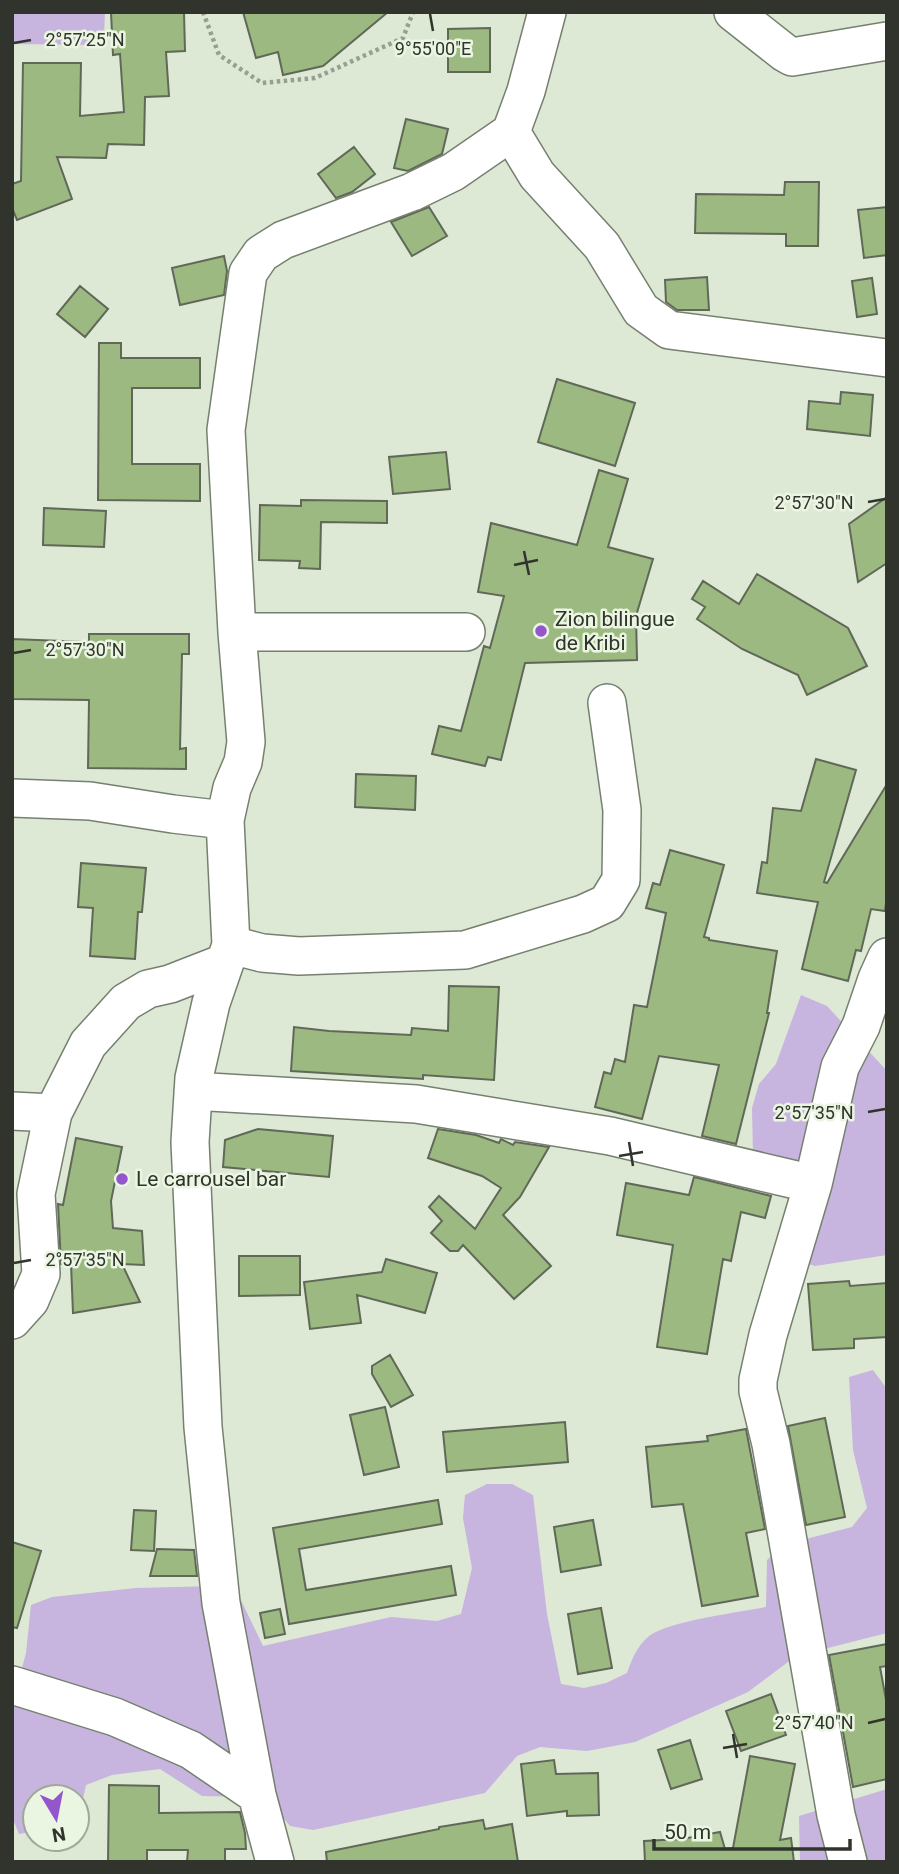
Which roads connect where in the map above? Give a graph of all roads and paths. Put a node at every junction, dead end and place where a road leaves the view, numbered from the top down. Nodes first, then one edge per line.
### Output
1 (203, 12) edge
2 (413, 12) edge
3 (547, 12) edge
4 (733, 12) edge
5 (887, 41) edge
6 (511, 132) junction
7 (887, 358) edge
8 (237, 632) junction
9 (466, 632) dead end
10 (607, 703) dead end
11 (12, 798) edge
12 (225, 820) junction
13 (228, 954) junction
14 (887, 957) edge
15 (193, 1091) junction
16 (12, 1111) edge
17 (53, 1113) junction
18 (813, 1184) junction
19 (12, 1320) edge
20 (12, 1685) edge
21 (257, 1796) junction
22 (275, 1862) edge
23 (848, 1862) edge

1 - 2 path
3 - 6 street
4 - 5 street
6 - 7 street
6 - 8 street
8 - 9 street
8 - 12 street
10 - 13 street
11 - 12 street
12 - 13 street
13 - 15 street
13 - 17 street
14 - 18 street
15 - 18 street
15 - 21 street
16 - 17 street
17 - 19 street
18 - 23 street
20 - 21 street
21 - 22 street

